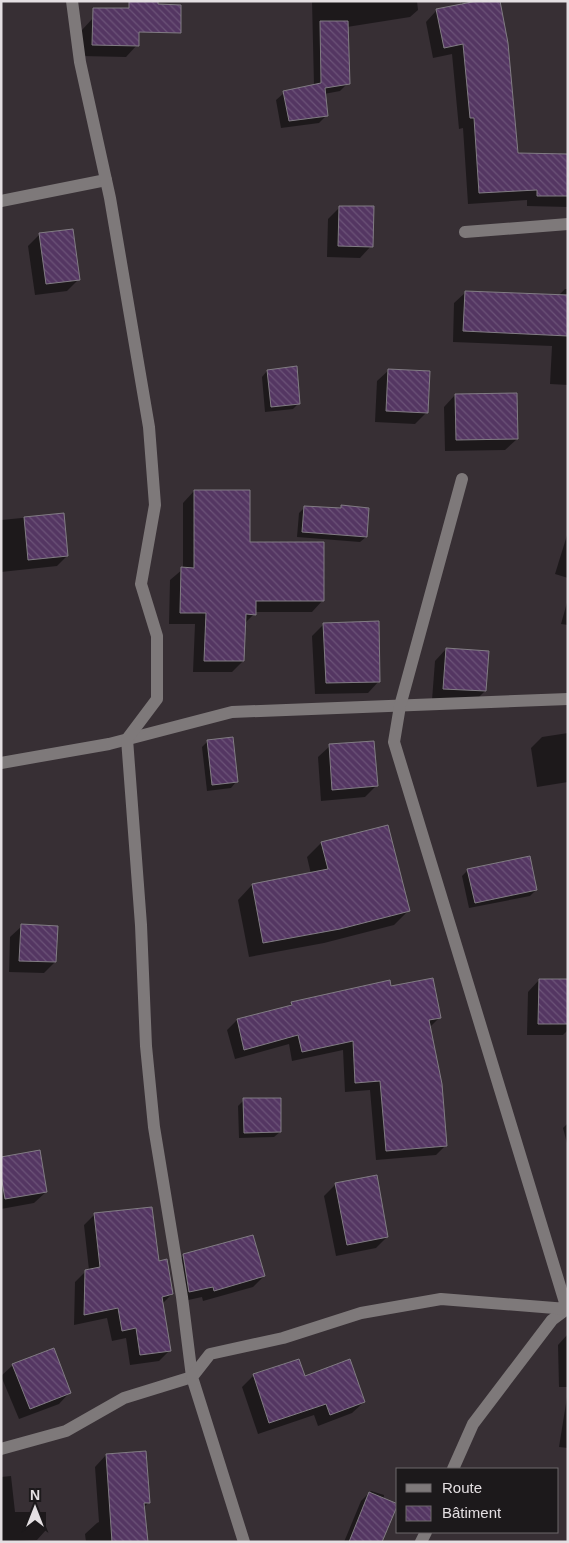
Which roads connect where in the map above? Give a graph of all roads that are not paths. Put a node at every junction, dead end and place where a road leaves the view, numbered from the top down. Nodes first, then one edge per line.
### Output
1 (72, 1) edge
2 (106, 180) junction
3 (1, 201) edge
4 (568, 224) edge
5 (465, 232) dead end
6 (462, 479) dead end
7 (568, 699) edge
8 (400, 706) junction
9 (128, 739) junction
10 (1, 763) edge
11 (567, 1308) edge
12 (192, 1377) junction
13 (1, 1449) edge
14 (453, 1468) edge
15 (244, 1542) edge

1 - 2 street
2 - 3 street
2 - 9 street
4 - 5 street
6 - 8 street
7 - 8 street
8 - 9 street
8 - 11 street
9 - 10 street
9 - 12 street
11 - 12 street
11 - 14 street
12 - 13 street
12 - 15 street

